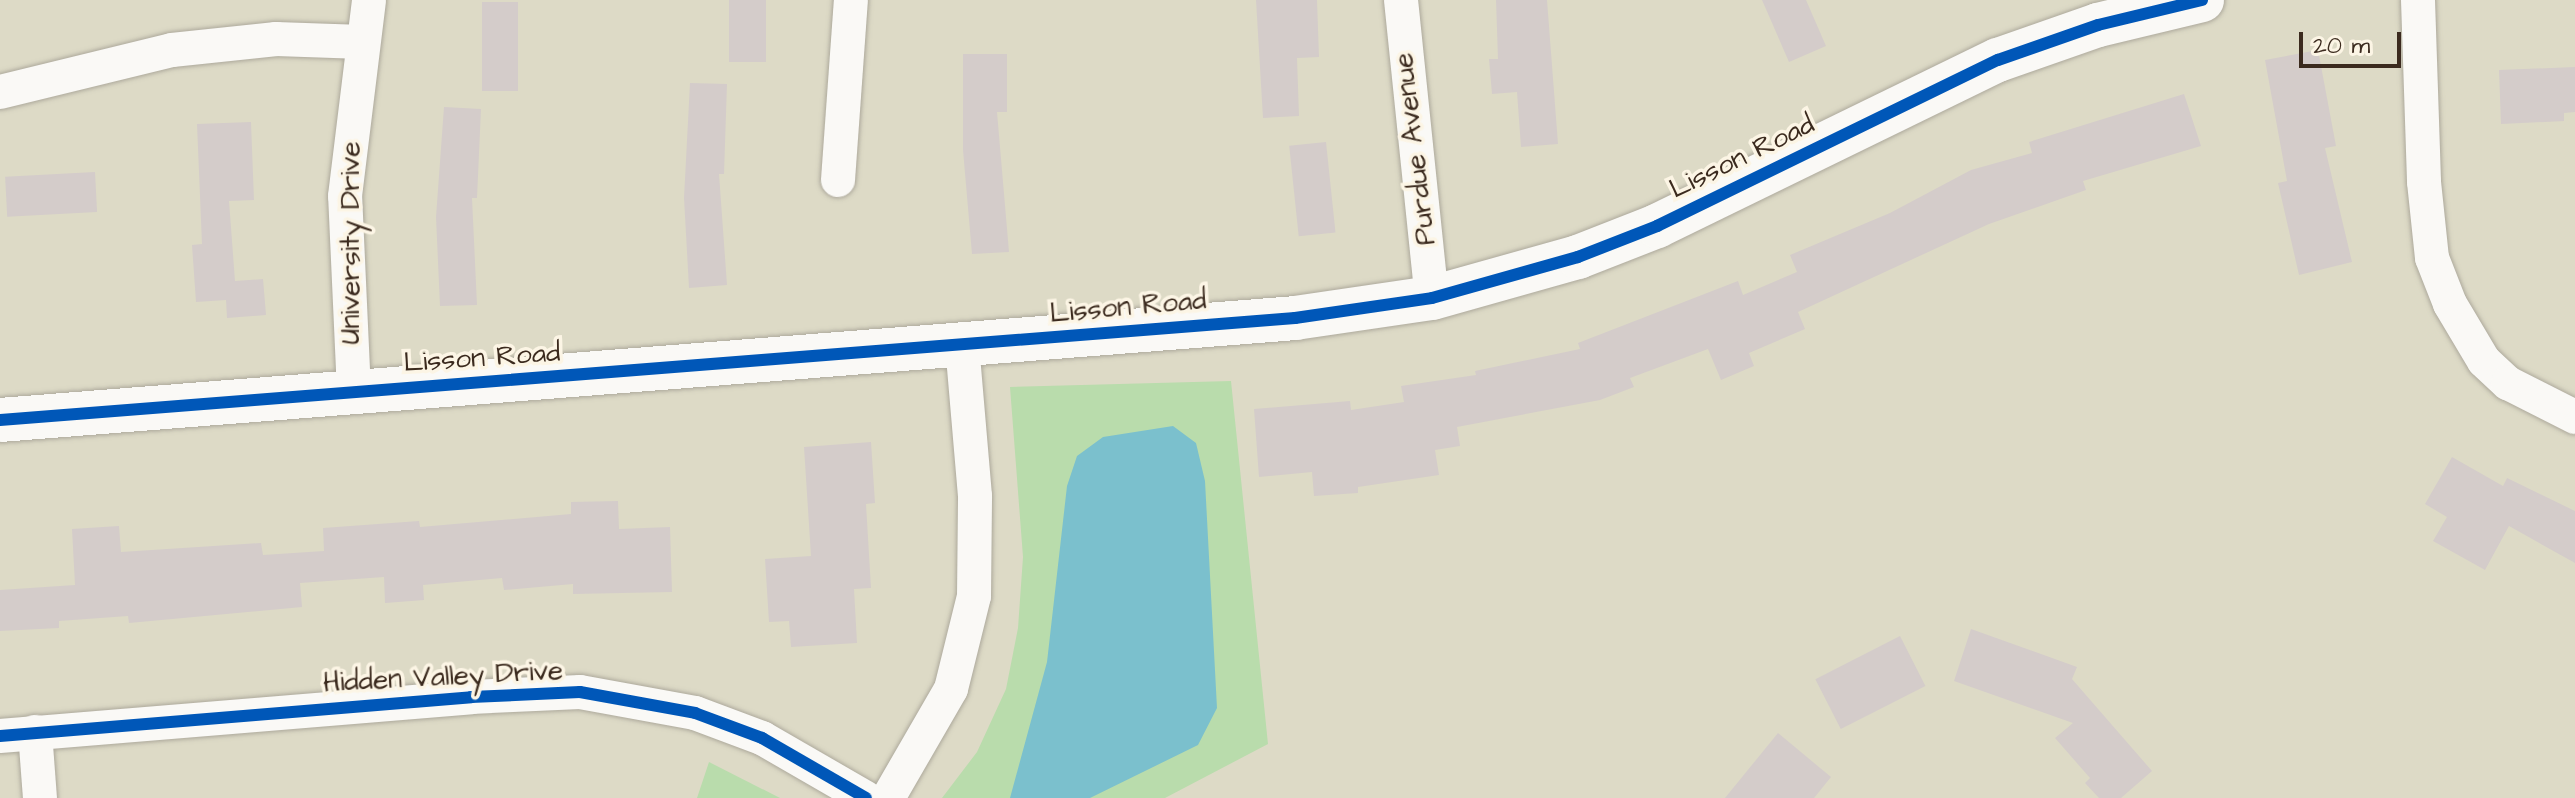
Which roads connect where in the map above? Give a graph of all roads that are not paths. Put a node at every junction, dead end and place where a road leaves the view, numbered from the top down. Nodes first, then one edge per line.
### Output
1 (369, 0) edge
2 (851, 0) edge
3 (1401, 0) edge
4 (2202, 0) edge
5 (2418, 0) edge
6 (363, 42) junction
7 (0, 92) edge
8 (838, 180) dead end
9 (1432, 298) junction
10 (962, 345) junction
11 (354, 392) junction
12 (2575, 417) edge
13 (0, 420) edge
14 (35, 732) junction
15 (0, 736) edge
16 (40, 798) edge
17 (866, 798) edge
18 (888, 798) edge

1 - 6 street, University Drive
2 - 8 street
3 - 9 street, Purdue Avenue
4 - 9 street, Lisson Road
5 - 12 street
6 - 7 street
6 - 11 street, University Drive
9 - 10 street, Lisson Road
10 - 11 street, Lisson Road
10 - 18 street
11 - 13 street, Lisson Road
14 - 15 street, Hidden Valley Drive
14 - 16 street
14 - 17 street, Hidden Valley Drive

